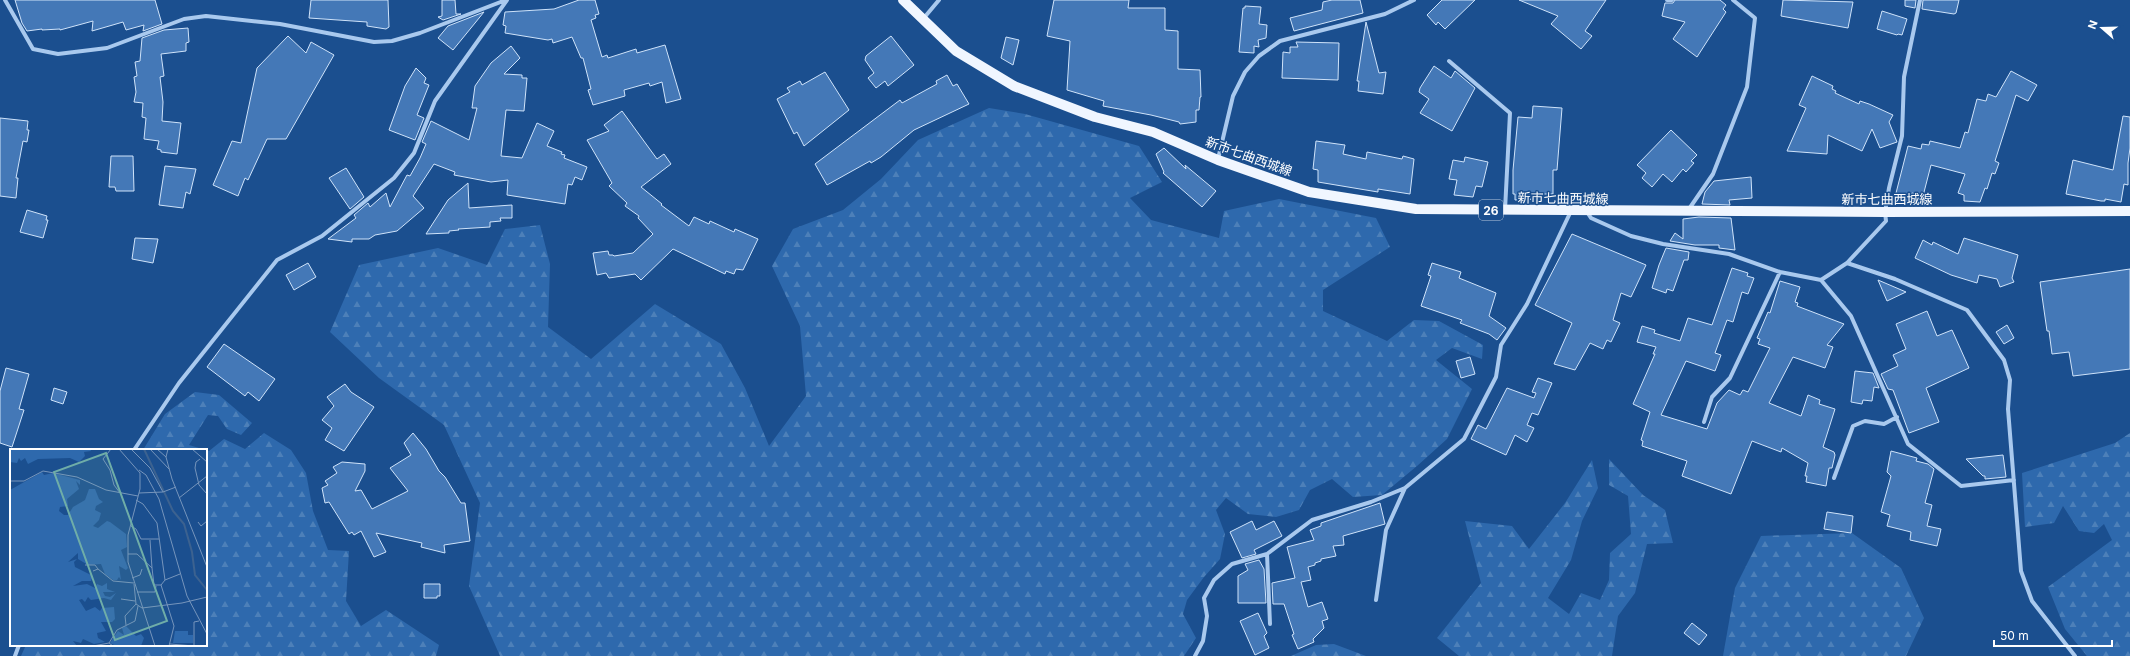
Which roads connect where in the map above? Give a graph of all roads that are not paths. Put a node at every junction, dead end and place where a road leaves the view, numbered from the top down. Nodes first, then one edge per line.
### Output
1 (5, 0) edge
2 (506, 0) edge
3 (903, 0) edge
4 (939, 0) edge
5 (1414, 0) edge
6 (1667, 0) edge
7 (1672, 0) edge
8 (1733, 0) edge
9 (1920, 0) edge
10 (923, 19) junction
11 (1449, 61) dead end
12 (1218, 160) junction
13 (1505, 210) junction
14 (1571, 211) junction
15 (1687, 211) junction
16 (2130, 211) edge
17 (1587, 212) junction
18 (1885, 212) junction
19 (1847, 263) junction
20 (1780, 272) junction
21 (1821, 280) junction
22 (1897, 417) junction
23 (1704, 422) dead end
24 (135, 449) edge
25 (1834, 478) dead end
26 (2014, 480) junction
27 (1405, 488) junction
28 (1267, 554) junction
29 (1376, 600) dead end
30 (1270, 624) dead end
31 (19, 646) edge
32 (15, 656) edge
33 (1195, 656) edge
34 (2075, 656) edge

1 - 2 street
2 - 24 street
3 - 10 main road, 新市七曲西城線 / 26
4 - 10 street
5 - 12 street
6 - 7 street
8 - 15 street
9 - 18 street
10 - 12 main road, 新市七曲西城線 / 26
11 - 13 street
12 - 13 main road, 新市七曲西城線 / 26
13 - 14 main road, 新市七曲西城線 / 26
14 - 17 main road, 新市七曲西城線 / 26
14 - 27 street
15 - 17 main road, 新市七曲西城線 / 26
15 - 18 main road, 新市七曲西城線 / 26
16 - 18 main road, 新市七曲西城線 / 26
17 - 20 street
18 - 19 street
19 - 21 street
19 - 26 street
20 - 21 street
20 - 23 street
21 - 22 street
22 - 25 street
22 - 26 street
26 - 34 street
27 - 28 street
27 - 29 street
28 - 30 street
28 - 33 street
31 - 32 street

